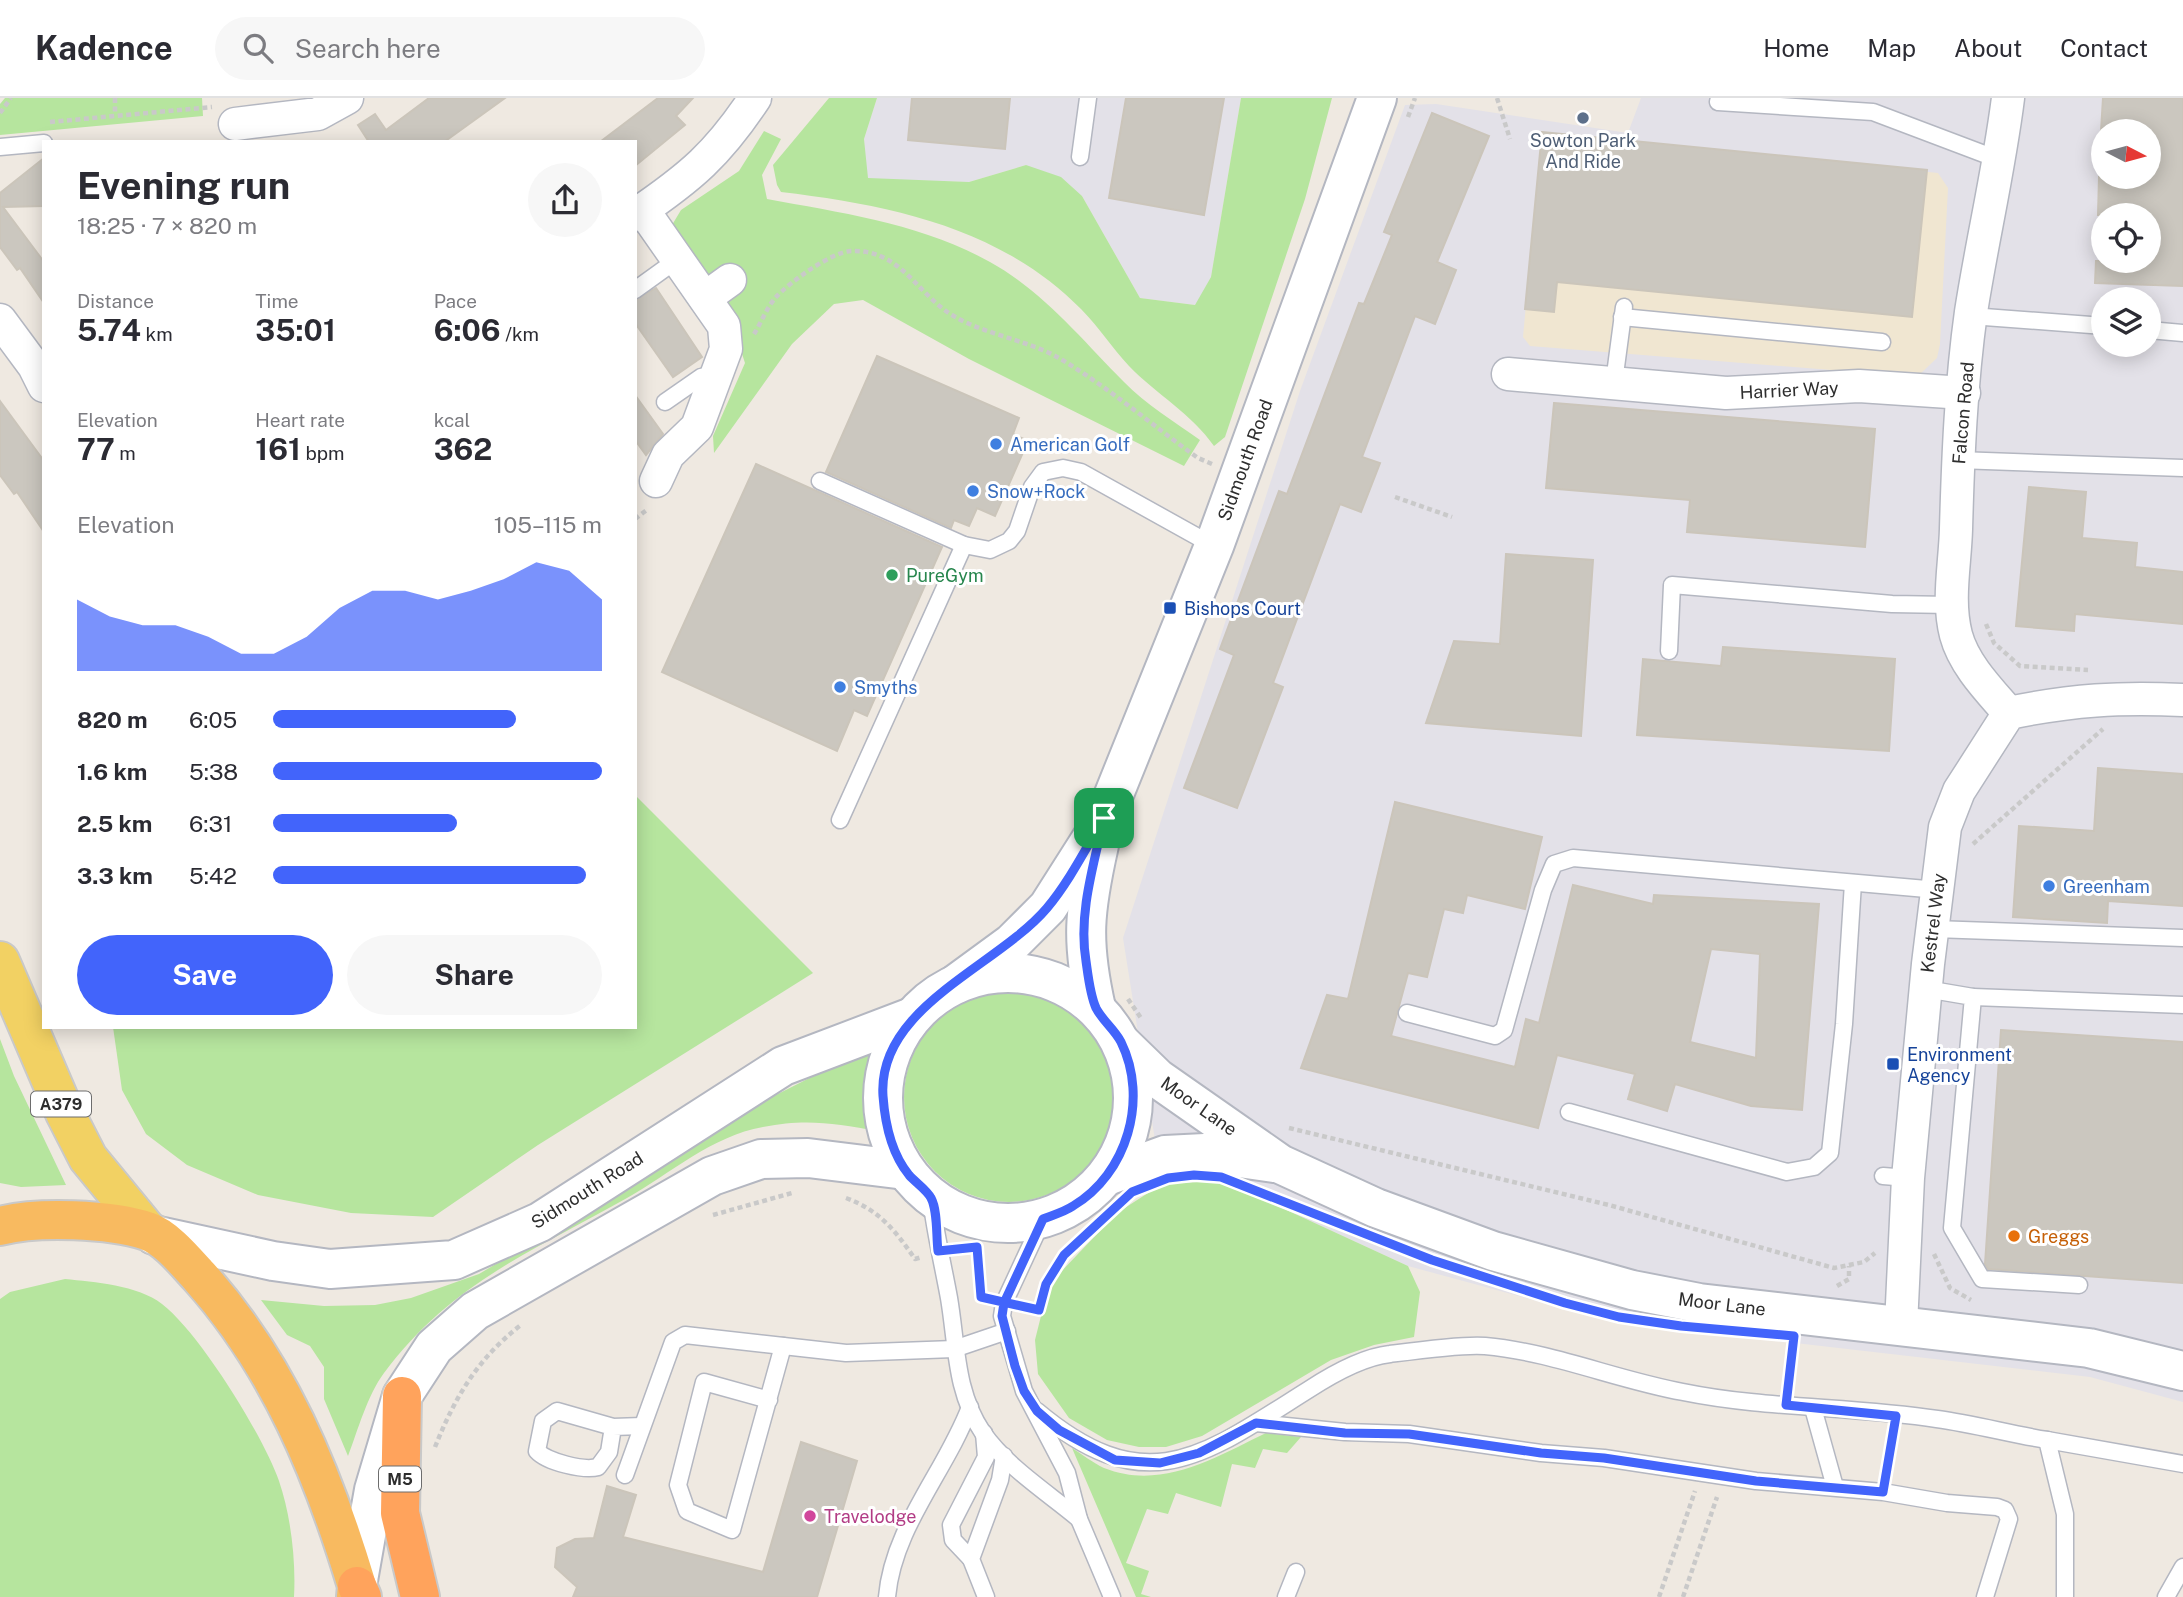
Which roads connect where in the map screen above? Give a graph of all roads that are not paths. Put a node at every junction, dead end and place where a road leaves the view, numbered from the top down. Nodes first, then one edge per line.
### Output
1 (347, 98) edge
2 (755, 98) edge
3 (1088, 98) edge
4 (1377, 98) edge
5 (1719, 98) edge
6 (2008, 98) edge
7 (234, 117) edge
8 (42, 144) edge
9 (0, 147) edge
10 (1080, 157) dead end
11 (2000, 160) junction
12 (639, 212) edge
13 (677, 259) junction
14 (637, 289) edge
15 (1971, 316) junction
16 (0, 320) edge
17 (2091, 325) edge
18 (2161, 331) edge
19 (2183, 333) edge
20 (1882, 342) dead end
21 (718, 374) junction
22 (1508, 374) dead end
23 (1614, 382) junction
24 (42, 383) edge
25 (1964, 393) junction
26 (665, 402) dead end
27 (1958, 460) junction
28 (2183, 468) edge
29 (820, 481) dead end
30 (655, 493) road end
31 (964, 545) junction
32 (1214, 546) junction
33 (1950, 605) junction
34 (1669, 652) dead end
35 (2183, 701) edge
36 (2010, 713) junction
37 (1104, 818) junction
38 (840, 820) dead end
39 (1853, 883) junction
40 (1938, 890) junction
41 (1934, 929) junction
42 (2183, 938) edge
43 (0, 961) edge
44 (956, 984) junction
45 (1926, 989) junction
46 (1973, 998) junction
47 (1110, 1001) junction
48 (2183, 1004) edge
49 (1407, 1013) dead end
50 (912, 1017) junction
51 (1133, 1034) junction
52 (1569, 1112) dead end
53 (1282, 1146) junction
54 (905, 1170) junction
55 (1112, 1190) junction
56 (931, 1198) junction
57 (1043, 1219) junction
58 (0, 1226) edge
59 (151, 1233) junction
60 (2079, 1285) dead end
61 (1900, 1325) junction
62 (1007, 1331) junction
63 (783, 1346) junction
64 (954, 1349) junction
65 (2183, 1371) edge
66 (402, 1396) junction
67 (769, 1400) junction
68 (970, 1408) junction
69 (1813, 1408) junction
70 (1037, 1411) junction
71 (1256, 1423) junction
72 (642, 1426) junction
73 (613, 1427) junction
74 (984, 1433) junction
75 (2047, 1440) junction
76 (1004, 1455) junction
77 (2183, 1464) edge
78 (625, 1475) dead end
79 (1835, 1487) junction
80 (1079, 1519) junction
81 (971, 1559) junction
82 (2183, 1567) edge
83 (1296, 1572) dead end
84 (358, 1593) edge
85 (420, 1597) edge
86 (887, 1597) edge
87 (986, 1597) edge
88 (1112, 1597) edge
89 (1286, 1597) edge
90 (1985, 1597) edge
91 (2065, 1597) edge
92 (2166, 1597) edge

1 - 7 street
2 - 12 street
3 - 10 lane
4 - 32 main road, Sidmouth Road
5 - 11 lane
6 - 11 street, Falcon Road
8 - 9 lane
11 - 15 street, Falcon Road
12 - 13 street
13 - 14 lane
13 - 21 street
15 - 17 lane
15 - 25 street, Falcon Road
16 - 24 street
18 - 19 lane
20 - 23 lane
21 - 26 lane
21 - 30 street
22 - 23 street, Harrier Way
23 - 25 street, Harrier Way
25 - 27 street, Falcon Road
27 - 28 lane
27 - 33 street, Falcon Road
29 - 31 lane
31 - 32 lane
31 - 38 lane
32 - 37 main road, Sidmouth Road
33 - 34 lane
33 - 36 street, Falcon Road
35 - 36 street
36 - 40 street, Kestrel Way
37 - 44 main road, Sidmouth Road
37 - 47 main road, Sidmouth Road
39 - 40 lane
39 - 49 lane
39 - 52 lane
40 - 41 street, Kestrel Way
41 - 42 lane
41 - 45 street, Kestrel Way
43 - 59 main road, A379
44 - 47 main road
44 - 50 main road
45 - 46 lane
45 - 61 street, Kestrel Way
46 - 48 lane
46 - 60 lane
47 - 51 main road
50 - 54 main road
50 - 59 main road, Sidmouth Road
51 - 53 main road, Moor Lane
51 - 55 main road
53 - 55 main road, Moor Lane
53 - 61 main road, Moor Lane
54 - 56 main road
54 - 66 main road
55 - 57 main road
56 - 57 main road
56 - 64 lane
57 - 62 lane
58 - 59 highway
59 - 84 highway
61 - 65 main road, Moor Lane
62 - 64 lane
62 - 70 lane
63 - 64 lane
63 - 67 lane
63 - 72 lane
64 - 68 lane
66 - 84 main road
66 - 85 highway, M5
67 - 67 lane
68 - 74 lane
68 - 86 lane
69 - 71 lane
69 - 75 lane
69 - 79 lane
70 - 71 lane
70 - 80 lane
71 - 79 lane
72 - 73 lane
72 - 78 lane
73 - 73 lane
74 - 76 lane
74 - 81 lane
75 - 77 lane
75 - 91 lane
76 - 80 lane
76 - 81 lane
79 - 90 lane
80 - 88 lane
81 - 87 lane
82 - 92 lane
83 - 89 lane

